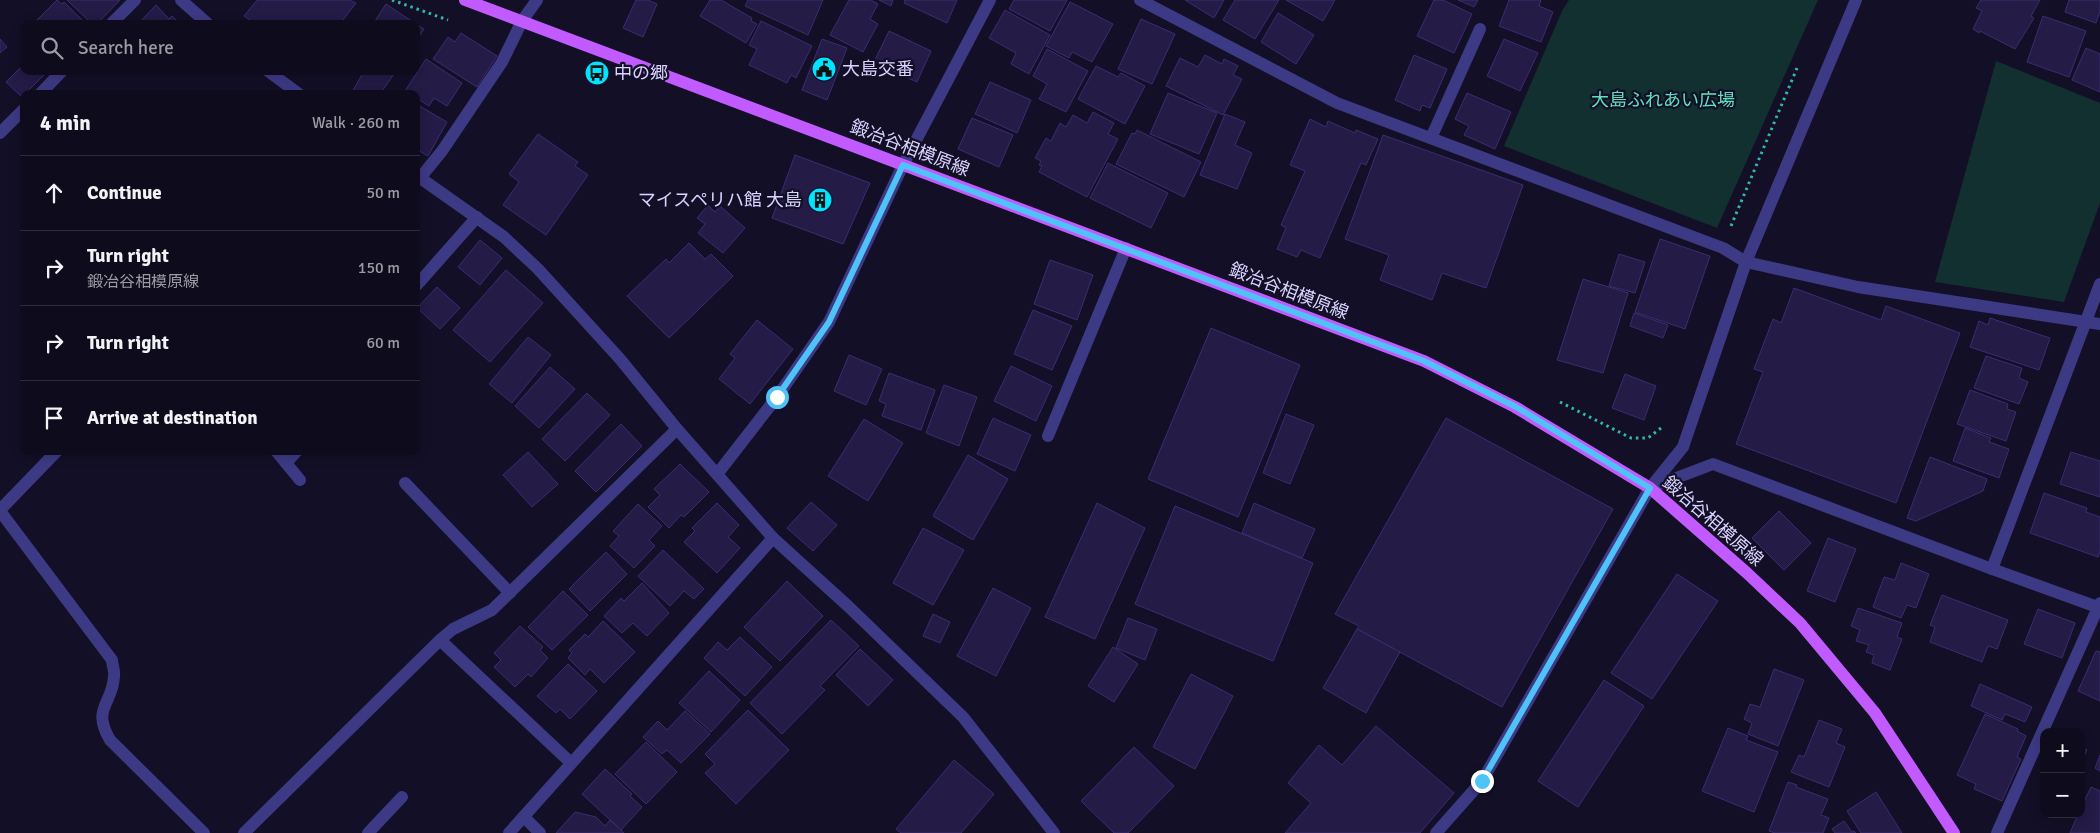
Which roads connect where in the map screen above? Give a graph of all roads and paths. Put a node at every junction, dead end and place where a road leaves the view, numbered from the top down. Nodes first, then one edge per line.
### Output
1 (135, 0) edge
2 (181, 0) edge
3 (392, 0) edge
4 (465, 0) edge
5 (537, 0) edge
6 (990, 0) edge
7 (1140, 0) edge
8 (1856, 0) edge
9 (115, 20) edge
10 (204, 20) edge
11 (522, 21) junction
12 (454, 23) dead end
13 (1480, 29) dead end
14 (1800, 63) dead end
15 (58, 75) edge
16 (273, 75) edge
17 (44, 90) edge
18 (294, 90) edge
19 (20, 113) edge
20 (0, 133) edge
21 (1430, 138) junction
22 (903, 165) junction
23 (420, 174) edge
24 (420, 177) edge
25 (476, 217) junction
26 (1729, 231) dead end
27 (1126, 248) junction
28 (1746, 262) junction
29 (420, 281) edge
30 (2100, 284) edge
31 (2087, 321) junction
32 (2100, 324) edge
33 (677, 429) junction
34 (1048, 436) dead end
35 (53, 455) edge
36 (279, 455) edge
37 (294, 455) edge
38 (286, 464) junction
39 (718, 473) junction
40 (300, 480) dead end
41 (405, 483) dead end
42 (1650, 488) junction
43 (0, 510) edge
44 (772, 538) junction
45 (1992, 569) junction
46 (510, 593) junction
47 (2099, 606) edge
48 (440, 640) junction
49 (570, 762) junction
50 (402, 797) dead end
51 (524, 817) junction
52 (204, 833) edge
53 (244, 833) edge
54 (368, 833) edge
55 (509, 833) edge
56 (540, 833) edge
57 (1054, 833) edge
58 (1436, 833) edge
59 (1954, 833) edge
60 (1997, 833) edge

1 - 9 street
2 - 10 street
3 - 12 path
4 - 11 main road, 鍛冶谷相模原線
5 - 11 street
6 - 22 street
7 - 21 street
8 - 28 street
11 - 22 main road, 鍛冶谷相模原線
11 - 23 street
13 - 21 street
14 - 26 path
15 - 17 street
16 - 18 street
19 - 20 street
21 - 28 street
22 - 27 main road, 鍛冶谷相模原線
22 - 39 street
24 - 25 street
25 - 29 street
25 - 33 street
27 - 34 street
27 - 42 main road, 鍛冶谷相模原線
28 - 31 street
28 - 42 street
30 - 31 street
31 - 32 street
31 - 45 street
33 - 39 street
33 - 46 street
35 - 43 street
36 - 38 street
37 - 38 street
38 - 40 street
39 - 44 street
41 - 46 street
42 - 45 street
42 - 58 street
42 - 59 main road, 鍛冶谷相模原線
43 - 52 street
44 - 49 street
44 - 57 street
45 - 47 street
46 - 48 street
47 - 60 street
48 - 49 street
48 - 53 street
49 - 51 street
50 - 54 street
51 - 55 street
51 - 56 street

